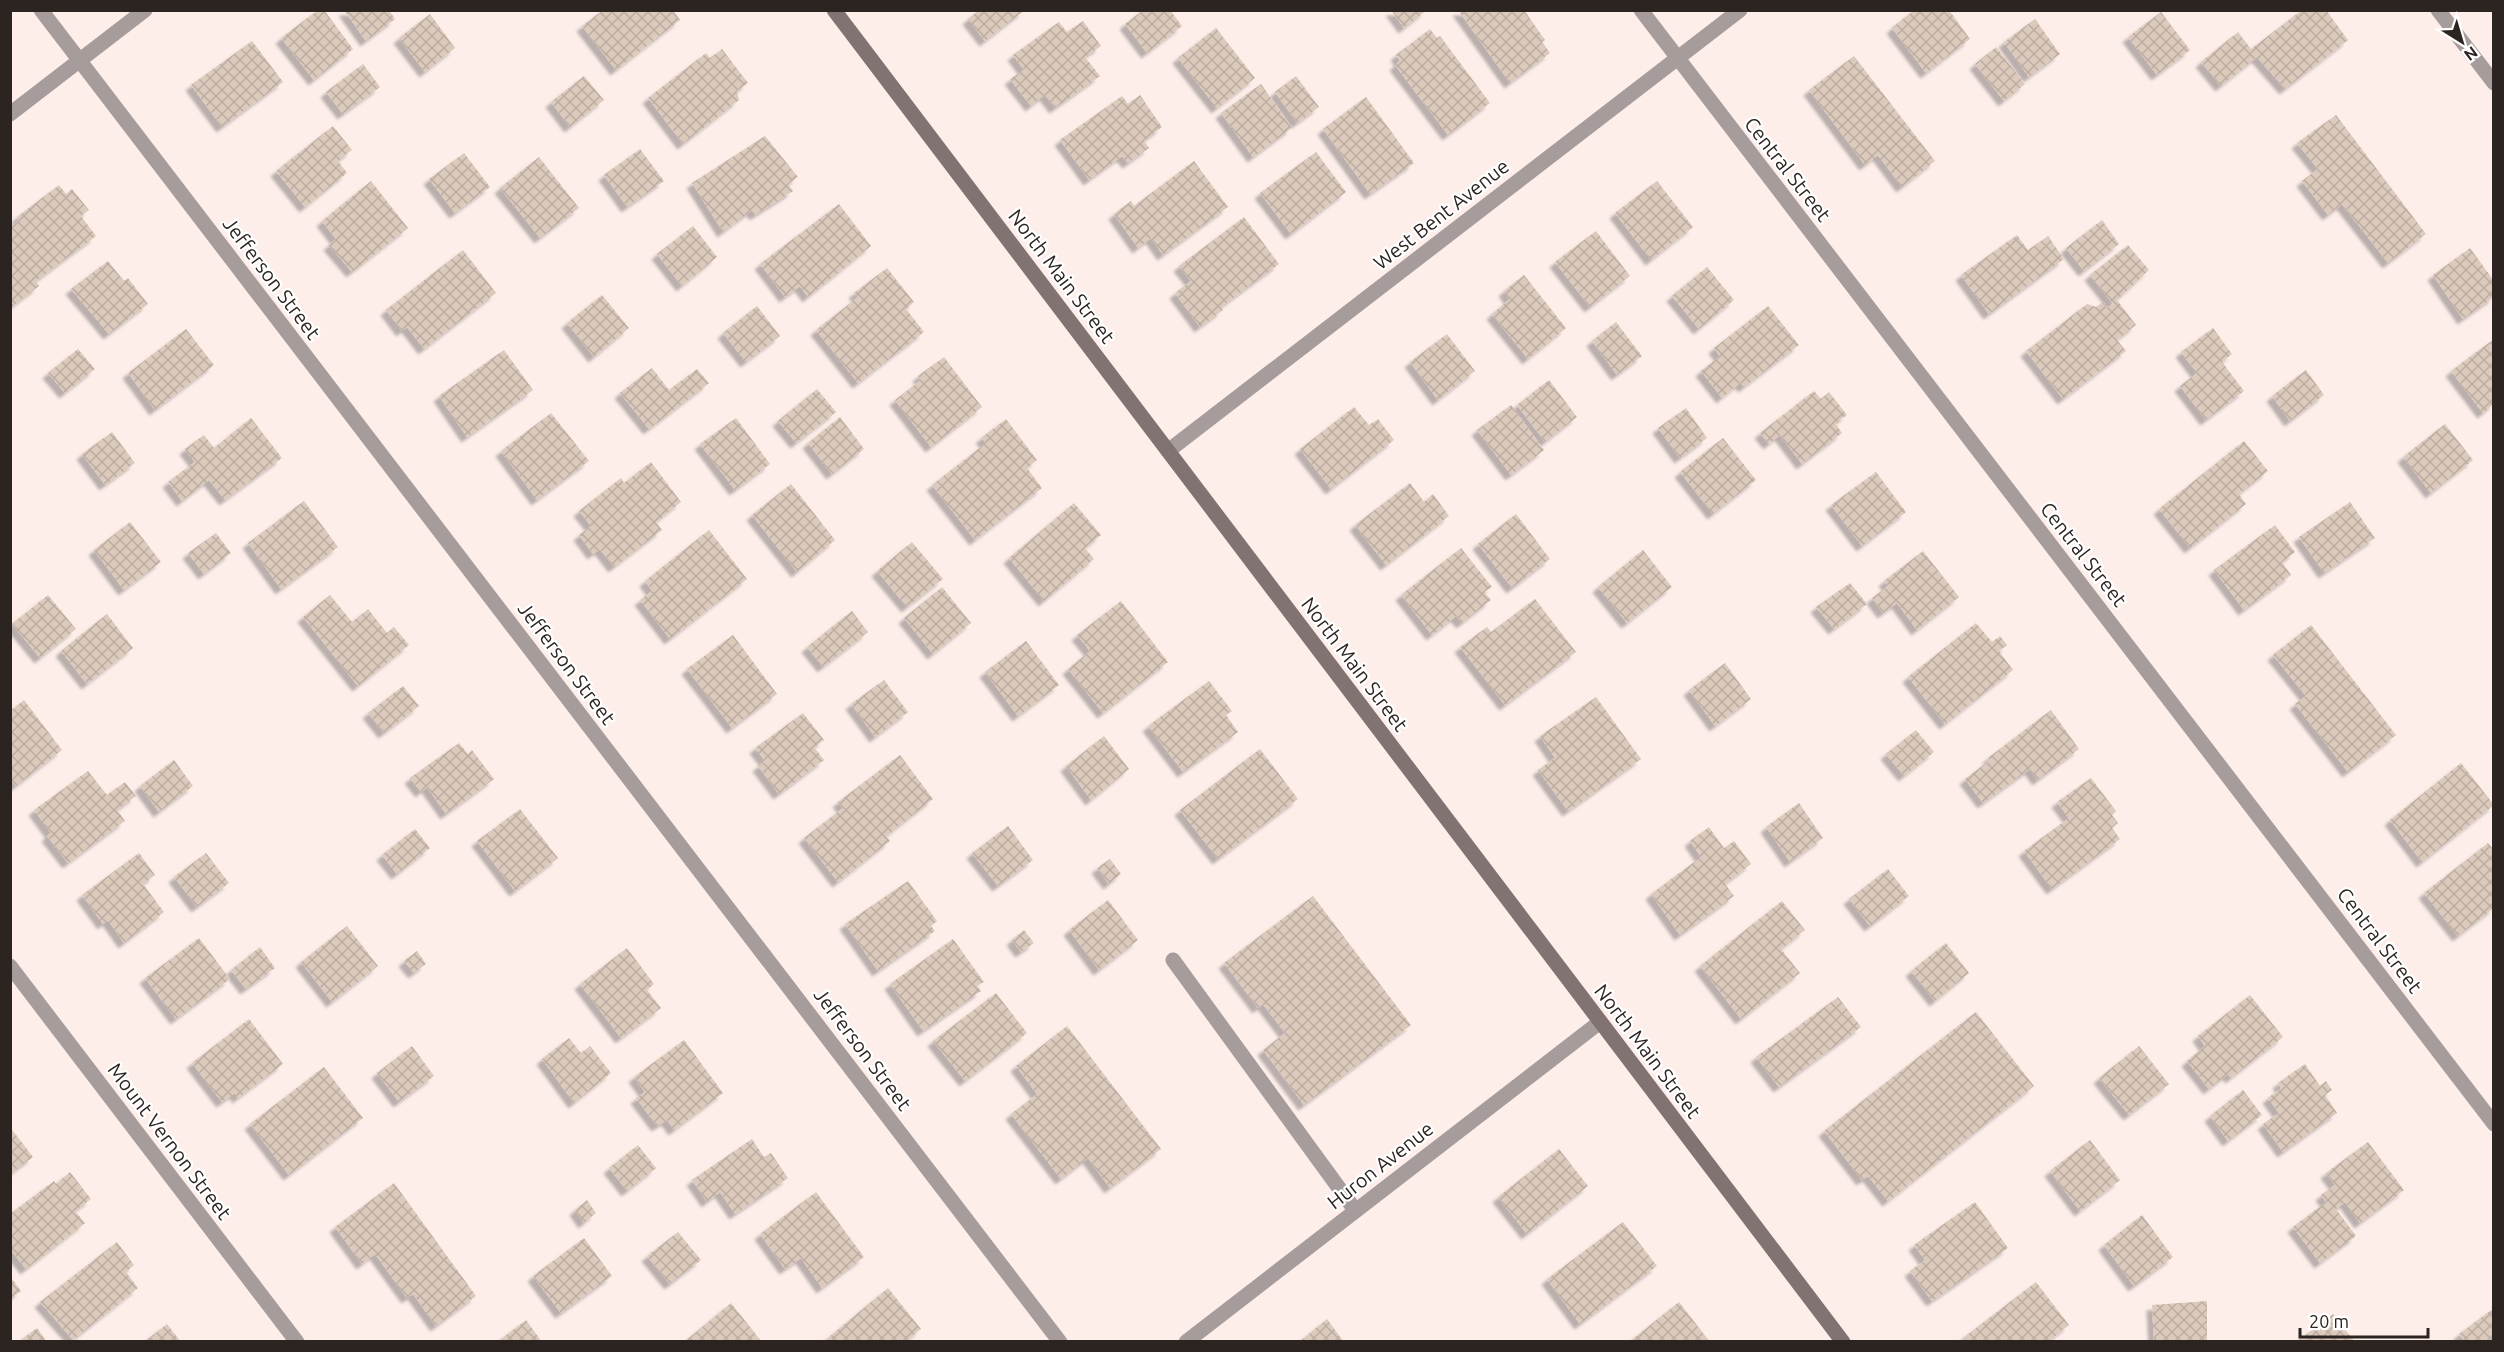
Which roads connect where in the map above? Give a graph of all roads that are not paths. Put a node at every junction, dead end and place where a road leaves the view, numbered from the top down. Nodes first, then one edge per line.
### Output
1 (41, 10) edge
2 (146, 10) edge
3 (834, 10) edge
4 (1641, 10) edge
5 (1740, 10) edge
6 (2438, 10) edge
7 (1677, 59) junction
8 (79, 61) junction
9 (2493, 83) edge
10 (10, 114) edge
11 (1168, 451) junction
12 (1173, 960) dead end
13 (10, 966) edge
14 (1599, 1022) junction
15 (2493, 1124) edge
16 (1354, 1210) junction
17 (297, 1341) edge
18 (1060, 1341) edge
19 (1186, 1341) edge
20 (1843, 1341) edge

1 - 8 street, Jefferson Street
2 - 8 street
3 - 11 main road, North Main Street
4 - 7 street, Central Street
5 - 7 street, West Bent Avenue
6 - 9 street
7 - 11 street, West Bent Avenue
7 - 15 street, Central Street
8 - 10 street
8 - 18 street, Jefferson Street
11 - 14 main road, North Main Street
12 - 16 street
13 - 17 street, Mount Vernon Street
14 - 16 street, Huron Avenue
14 - 20 main road, North Main Street
16 - 19 street, Huron Avenue

